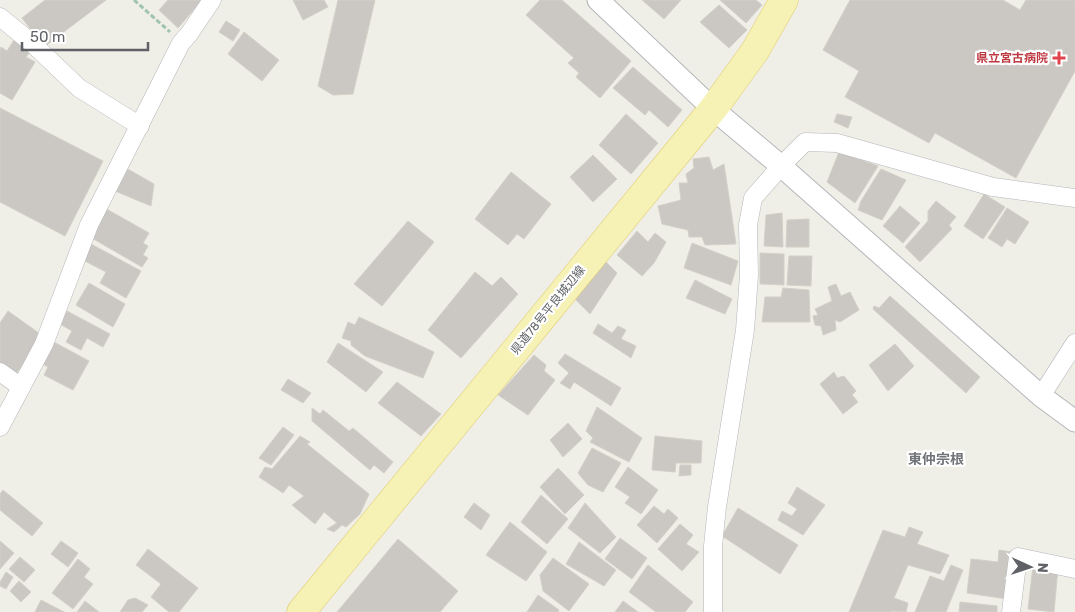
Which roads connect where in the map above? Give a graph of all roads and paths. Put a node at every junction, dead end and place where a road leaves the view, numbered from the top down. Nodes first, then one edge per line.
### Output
1 (134, 0) edge
2 (212, 0) edge
3 (598, 0) edge
4 (784, 0) edge
5 (0, 17) edge
6 (182, 42) junction
7 (713, 108) junction
8 (140, 126) junction
9 (781, 166) junction
10 (1075, 198) edge
11 (1075, 343) edge
12 (0, 372) edge
13 (21, 387) junction
14 (1040, 396) junction
15 (1075, 421) edge
16 (0, 428) edge
17 (1075, 569) edge
18 (713, 605) edge
19 (301, 612) edge
20 (702, 612) edge
21 (1011, 612) edge

1 - 6 path
2 - 6 street
3 - 7 street
4 - 7 main road, 県道78号平良城辺線
5 - 8 street
6 - 8 street
7 - 9 street
7 - 19 main road, 県道78号平良城辺線
8 - 13 street
9 - 10 street
9 - 14 street
9 - 18 street
11 - 14 street
12 - 13 street
13 - 16 street
14 - 15 street
17 - 21 street
18 - 20 street

